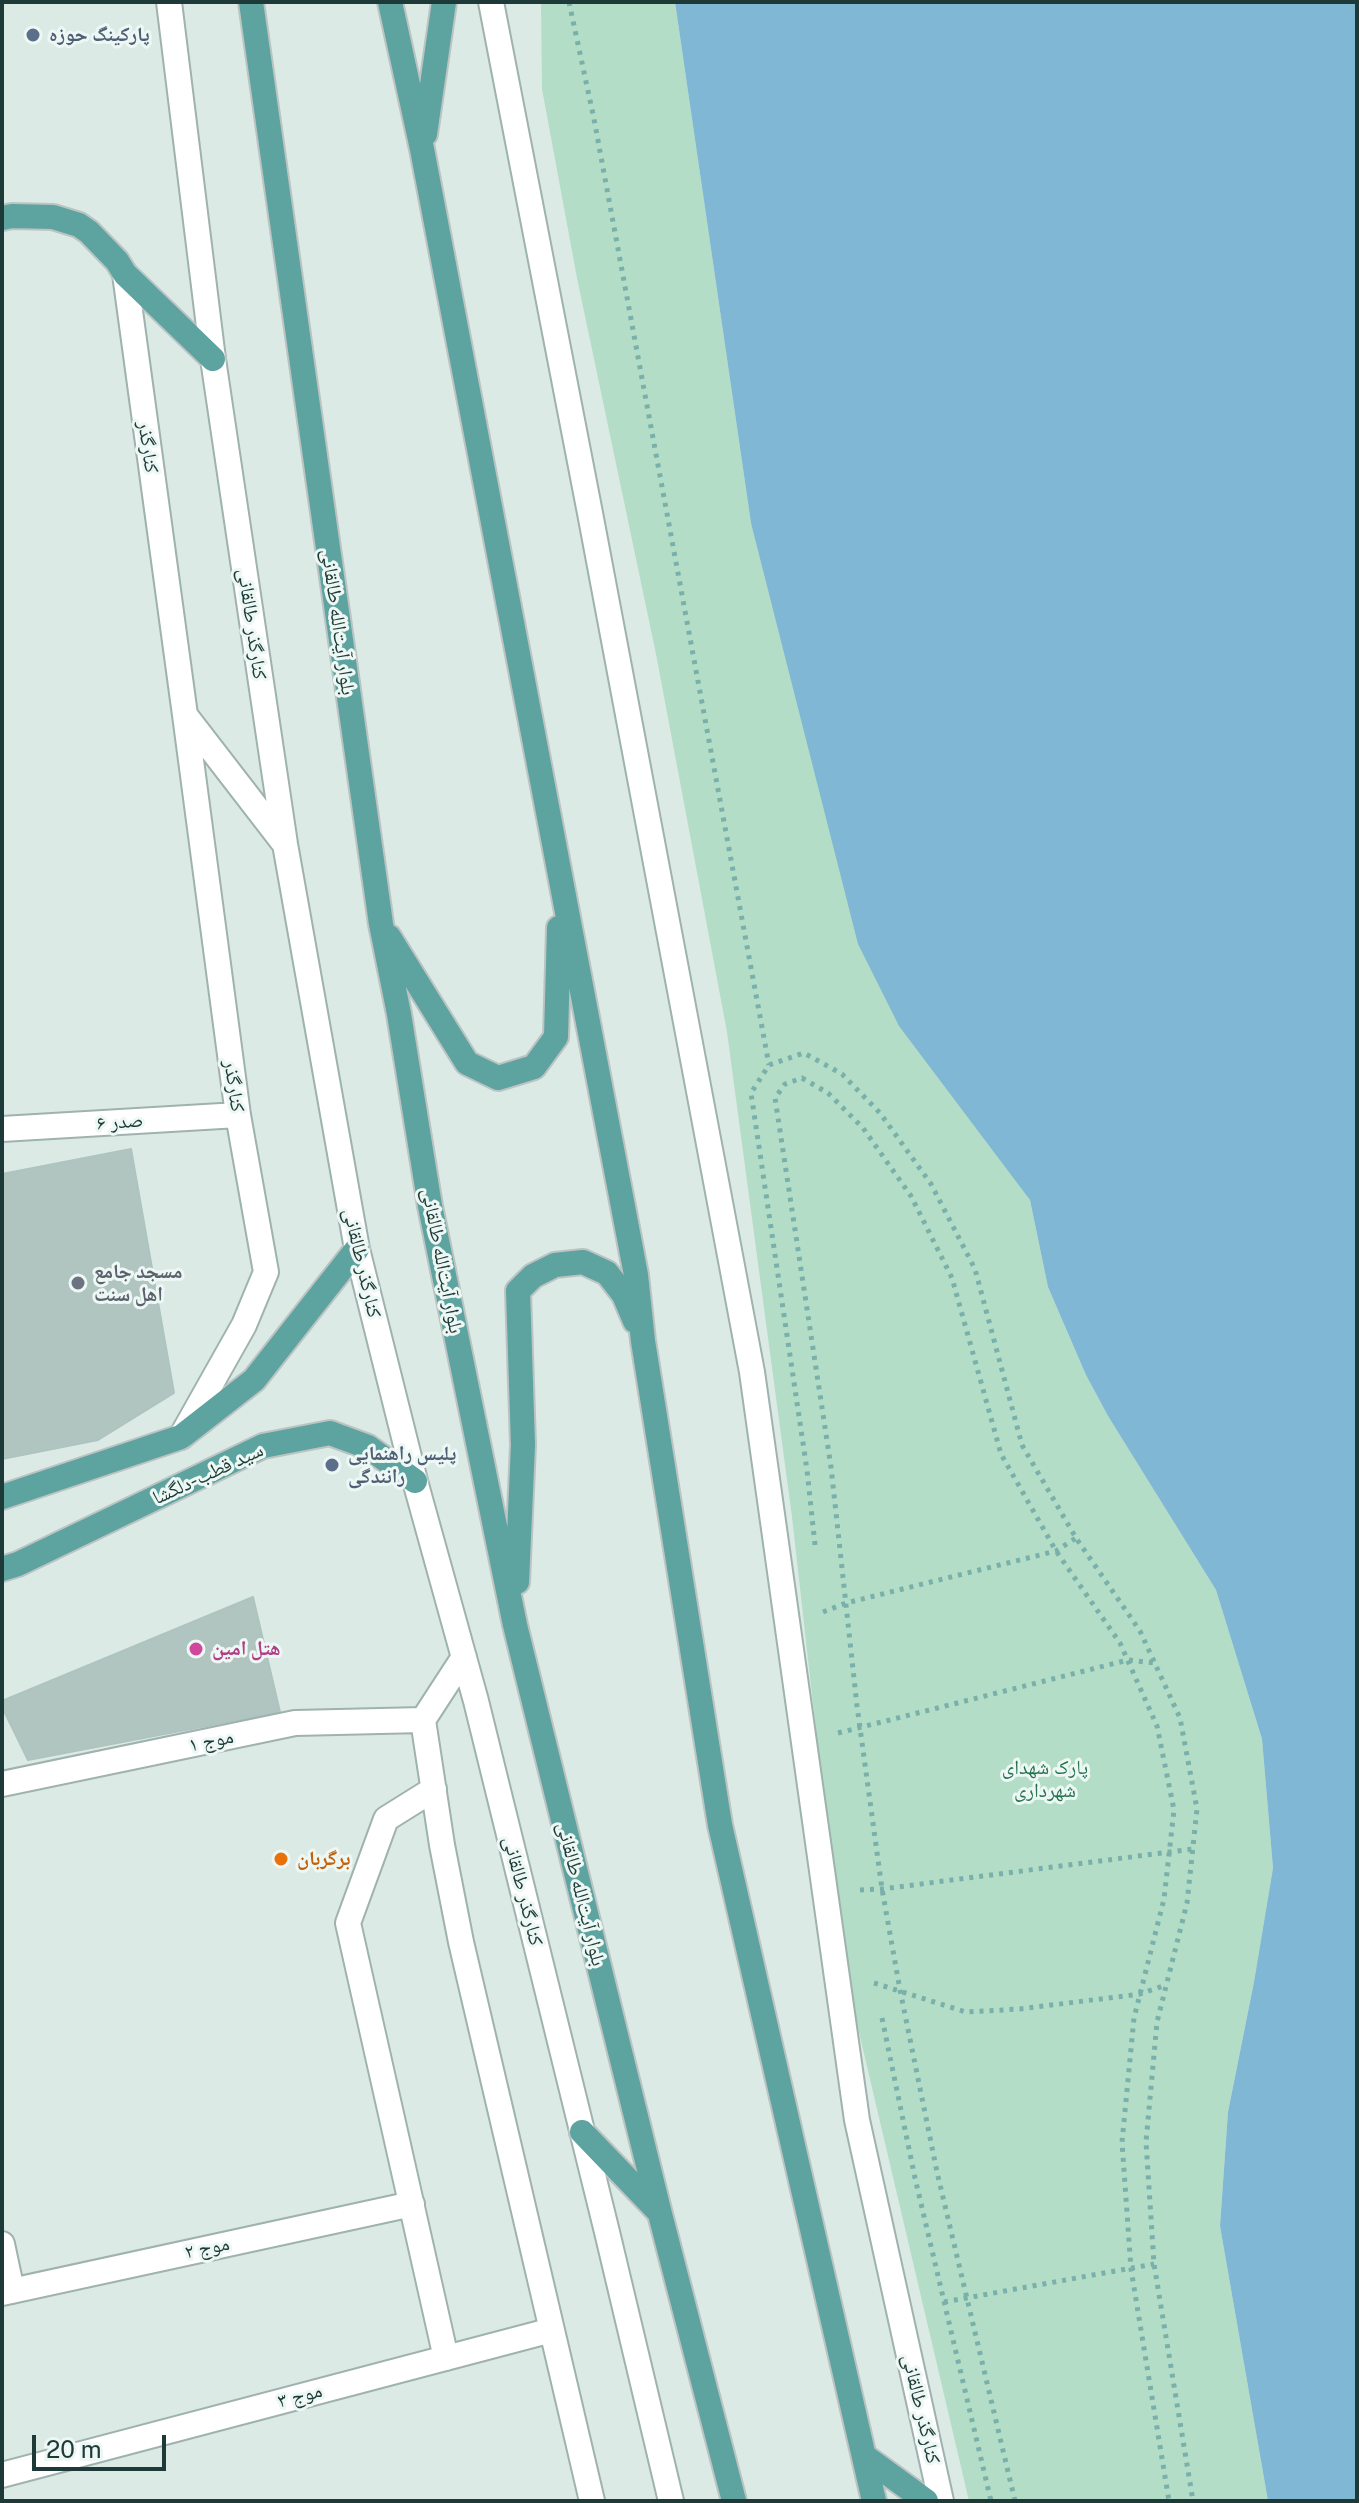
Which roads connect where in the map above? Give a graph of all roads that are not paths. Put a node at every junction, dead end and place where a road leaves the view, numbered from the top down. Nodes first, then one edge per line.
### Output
1 (169, 2) edge
2 (251, 2) edge
3 (390, 2) edge
4 (444, 2) edge
5 (491, 2) edge
6 (422, 149) junction
7 (2, 218) edge
8 (125, 274) junction
9 (213, 359) junction
10 (185, 715) junction
11 (285, 844) junction
12 (560, 879) junction
13 (381, 924) junction
14 (238, 1115) junction
15 (2, 1129) edge
16 (357, 1249) junction
17 (643, 1341) junction
18 (181, 1437) junction
19 (415, 1481) junction
20 (2, 1497) edge
21 (2, 1569) edge
22 (515, 1625) junction
23 (464, 1657) junction
24 (423, 1720) junction
25 (2, 1784) edge
26 (434, 1789) junction
27 (582, 2132) junction
28 (412, 2204) junction
29 (660, 2214) junction
30 (2, 2244) edge
31 (7, 2292) edge
32 (552, 2330) junction
33 (446, 2358) junction
34 (864, 2456) junction
35 (2, 2475) edge
36 (592, 2501) edge
37 (671, 2501) edge
38 (734, 2501) edge
39 (874, 2501) edge
40 (926, 2501) edge
41 (941, 2501) edge

1 - 9 street, کنارگذر طالقانی
2 - 13 main road, بلوار آیت‌الله طالقانی
3 - 6 main road
4 - 6 main road
5 - 41 street, کنارگذر طالقانی
6 - 12 main road
7 - 8 main road
8 - 9 main road
8 - 10 street, کنارگذر
9 - 11 street, کنارگذر طالقانی
10 - 11 street
10 - 14 street, کنارگذر
11 - 16 street, کنارگذر طالقانی
12 - 13 main road
12 - 17 main road
13 - 22 main road, بلوار آیت‌الله طالقانی
14 - 15 street, صدر ۶
14 - 18 street, کنارگذر
16 - 18 main road
16 - 19 street, کنارگذر طالقانی
17 - 22 main road
17 - 34 main road
18 - 20 main road
19 - 21 main road, سید قطب-دلگشا
19 - 23 street, کنارگذر طالقانی
22 - 29 main road, بلوار آیت‌الله طالقانی
23 - 24 street
23 - 27 street, کنارگذر طالقانی
24 - 25 street, موج ۱
24 - 26 street
26 - 28 street
26 - 32 street
27 - 29 main road
27 - 37 street, کنارگذر طالقانی
28 - 31 street, موج ۲
28 - 33 street
29 - 38 main road, بلوار آیت‌الله طالقانی
30 - 31 street
32 - 33 street, موج ۳
32 - 36 street
33 - 35 street, موج ۳
34 - 39 main road
34 - 40 main road

